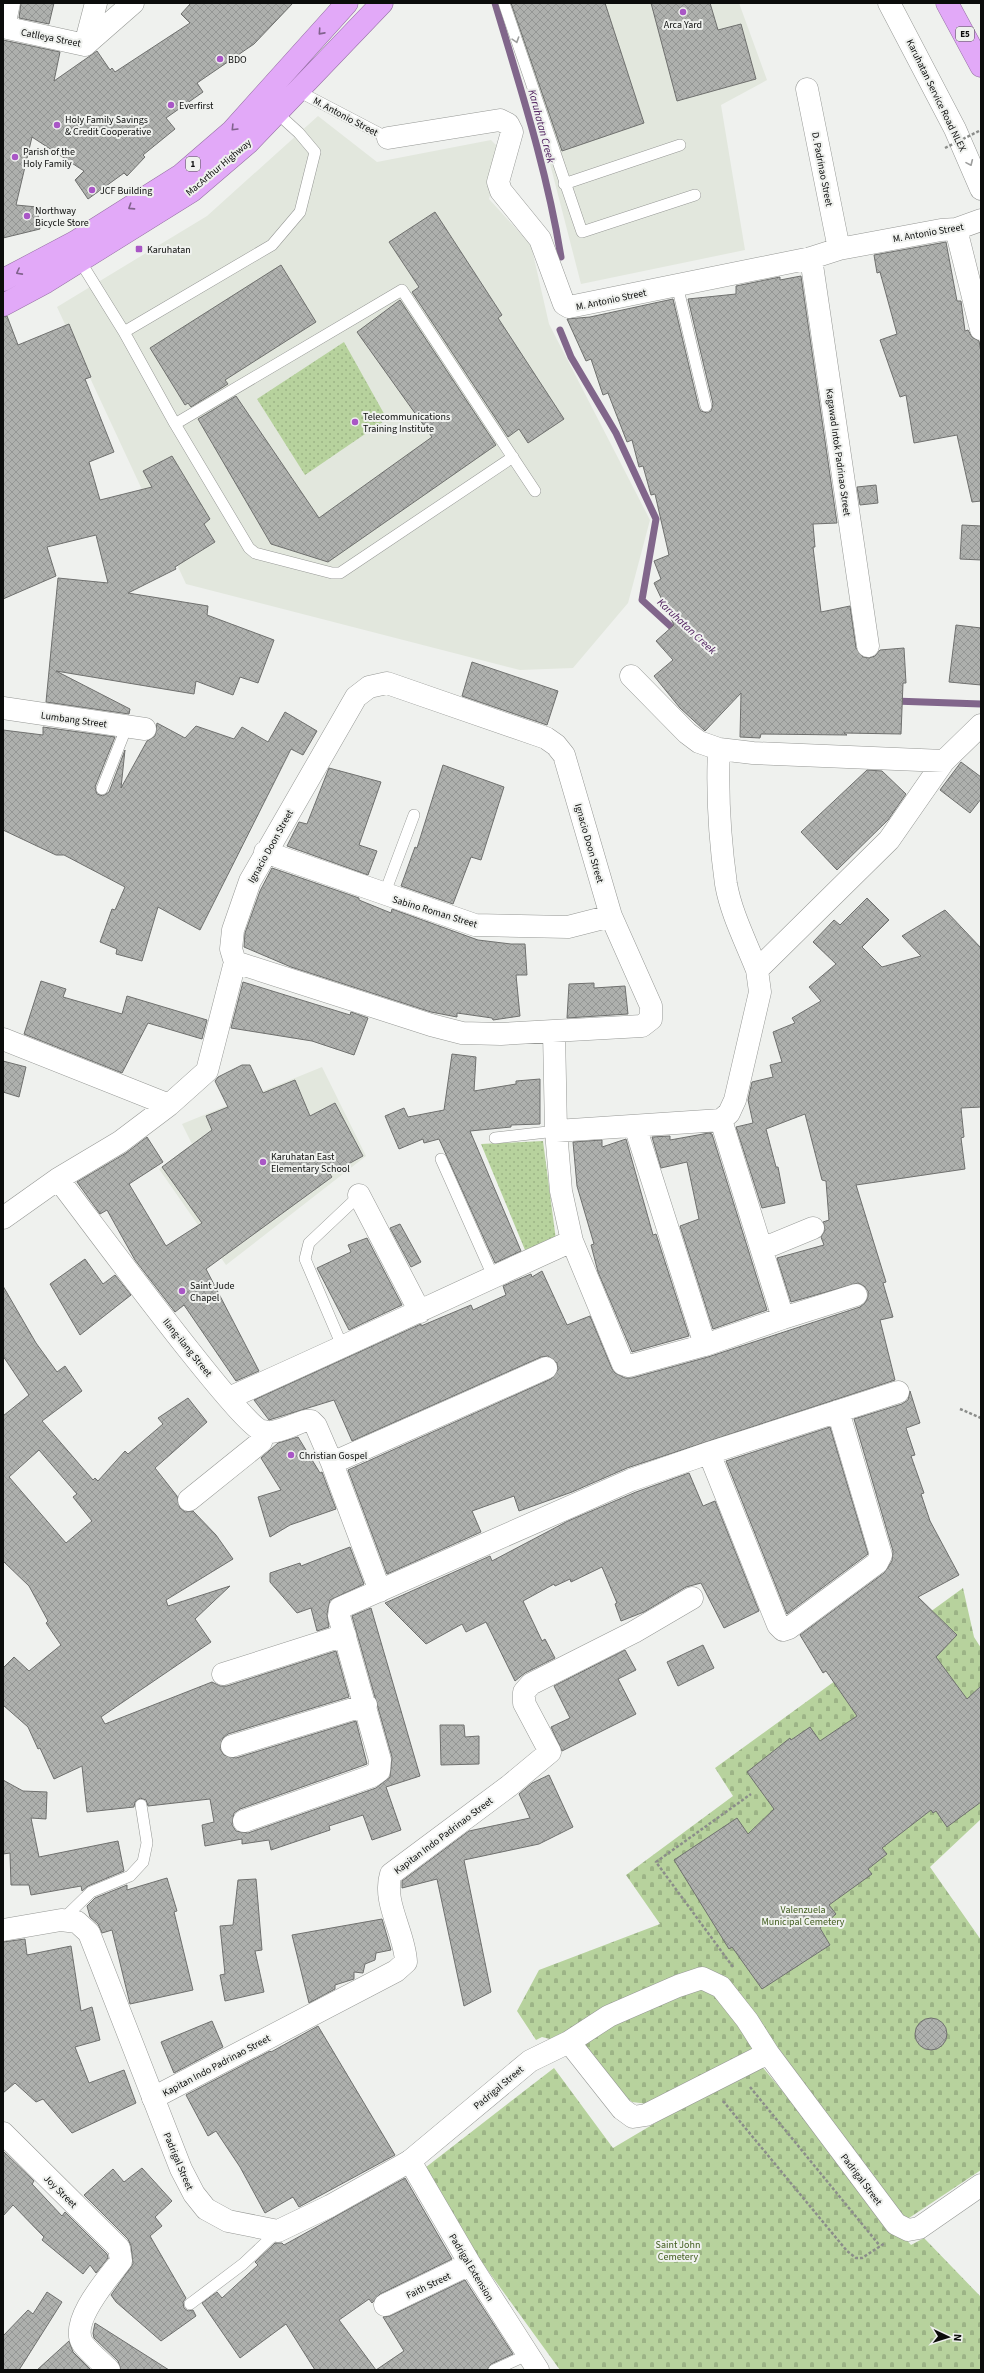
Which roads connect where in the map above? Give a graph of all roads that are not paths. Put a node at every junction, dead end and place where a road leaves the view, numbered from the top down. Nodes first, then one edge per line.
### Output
1 (9, 3) edge
2 (96, 3) edge
3 (132, 3) edge
4 (347, 3) edge
5 (382, 3) edge
6 (504, 3) edge
7 (889, 3) edge
8 (947, 3) edge
9 (901, 12) edge
10 (3, 27) edge
11 (85, 45) junction
12 (981, 66) edge
13 (806, 90) dead end
14 (298, 91) junction
15 (277, 113) junction
16 (388, 138) joint
17 (680, 145) dead end
18 (564, 184) junction
19 (981, 189) edge
20 (695, 195) dead end
21 (981, 220) edge
22 (956, 229) junction
23 (839, 249) junction
24 (811, 258) junction
25 (80, 261) junction
26 (3, 280) edge
27 (677, 285) junction
28 (3, 305) edge
29 (981, 329) edge
30 (124, 332) junction
31 (706, 406) dead end
32 (175, 424) junction
33 (513, 457) junction
34 (535, 491) dead end
35 (868, 646) dead end
36 (631, 676) dead end
37 (3, 708) edge
38 (981, 725) edge
39 (136, 728) joint
40 (719, 749) junction
41 (944, 761) junction
42 (102, 789) dead end
43 (414, 815) dead end
44 (265, 852) junction
45 (384, 895) junction
46 (611, 916) junction
47 (235, 962) junction
48 (757, 970) junction
49 (554, 1032) junction
50 (3, 1038) edge
51 (169, 1105) junction
52 (720, 1120) junction
53 (635, 1126) junction
54 (556, 1132) junction
55 (495, 1138) dead end
56 (441, 1159) dead end
57 (58, 1179) junction
58 (363, 1192) joint
59 (3, 1218) edge
60 (812, 1228) dead end
61 (572, 1240) junction
62 (762, 1249) junction
63 (493, 1276) junction
64 (856, 1295) dead end
65 (420, 1312) junction
66 (783, 1318) junction
67 (705, 1345) junction
68 (343, 1348) junction
69 (546, 1368) dead end
70 (898, 1392) dead end
71 (229, 1398) junction
72 (838, 1411) junction
73 (264, 1432) junction
74 (709, 1453) junction
75 (332, 1463) junction
76 (190, 1500) dead end
77 (380, 1591) junction
78 (692, 1598) dead end
79 (345, 1635) junction
80 (223, 1674) dead end
81 (366, 1705) junction
82 (232, 1746) dead end
83 (141, 1805) dead end
84 (244, 1821) dead end
85 (61, 1920) junction
86 (3, 1930) edge
87 (569, 2042) junction
88 (768, 2053) junction
89 (153, 2098) junction
90 (3, 2134) edge
91 (410, 2161) junction
92 (981, 2185) edge
93 (278, 2231) junction
94 (470, 2264) junction
95 (190, 2304) dead end
96 (385, 2305) dead end
97 (533, 2362) edge
98 (109, 2370) edge
99 (494, 2370) edge

1 - 10 street
2 - 11 street
3 - 11 street, Catlleya Street
4 -> 26 highway, MacArthur Highway / 1
5 - 14 highway, MacArthur Highway / 1
6 -> 18 lane
7 - 9 street, Karuhatan Service Road NLEX
8 - 12 highway, E5
9 -> 19 street, Karuhatan Service Road NLEX
10 - 11 street, Catlleya Street
13 - 23 street, D. Padrinao Street
14 - 15 highway, MacArthur Highway / 1
14 - 16 lane, M. Antonio Street
15 - 25 highway, MacArthur Highway / 1
15 - 30 lane
16 - 27 street, M. Antonio Street
17 - 18 lane
18 - 20 lane
21 - 22 street, M. Antonio Street
22 - 23 street, M. Antonio Street
22 - 29 street
23 - 24 street, M. Antonio Street
24 - 27 street, M. Antonio Street
24 - 35 street, Kagawad Intok Padrinao Street
25 - 28 highway, MacArthur Highway / 1
25 - 30 lane
27 - 31 lane
30 - 32 lane
32 - 33 lane
32 - 33 lane
33 - 34 lane
36 - 40 street
37 - 39 street, Lumbang Street
38 - 41 street
39 - 42 lane
40 - 41 street
40 - 48 street
41 - 48 street
43 - 45 lane
44 - 45 street, Sabino Roman Street
44 - 46 street, Ignacio Doon Street
44 - 47 street, Ignacio Doon Street
45 - 46 street, Sabino Roman Street
46 - 49 street, Ignacio Doon Street
47 - 49 street, Ignacio Doon Street
47 - 51 street, Ignacio Doon Street
48 - 52 street
49 - 54 street
50 - 51 street
51 - 57 street
52 - 53 street
52 - 62 street
53 - 54 street
53 - 67 street
54 - 55 lane
54 - 61 street
56 - 63 lane
57 - 59 street
57 - 71 street, Ilang-ilang Street
58 - 65 street
58 - 68 lane
60 - 62 street
61 - 63 street
61 - 67 street
62 - 66 street
63 - 65 street
64 - 66 street
65 - 68 street
66 - 67 street
68 - 71 street
69 - 75 street
70 - 72 street
71 - 73 street, Ilang-ilang Street
72 - 74 street
72 - 74 street
73 - 75 street
73 - 76 street
74 - 77 street
75 - 77 street
77 - 79 street
78 - 89 street, Kapitan Indo Padrinao Street
79 - 80 street
79 - 81 street
81 - 82 street
81 - 84 street
83 - 85 lane
85 - 86 street, Padrigal Street
85 - 89 street, Padrigal Street
87 - 88 street
87 - 88 street, Padrigal Street
87 - 91 street, Padrigal Street
88 - 92 street, Padrigal Street
89 - 93 street, Padrigal Street
90 - 98 street, Joy Street
91 - 93 street, Padrigal Street
91 - 94 street, Padrigal Extension
93 - 95 lane
94 - 96 street, Faith Street
94 - 97 street, Padrigal Extension
97 - 99 lane

